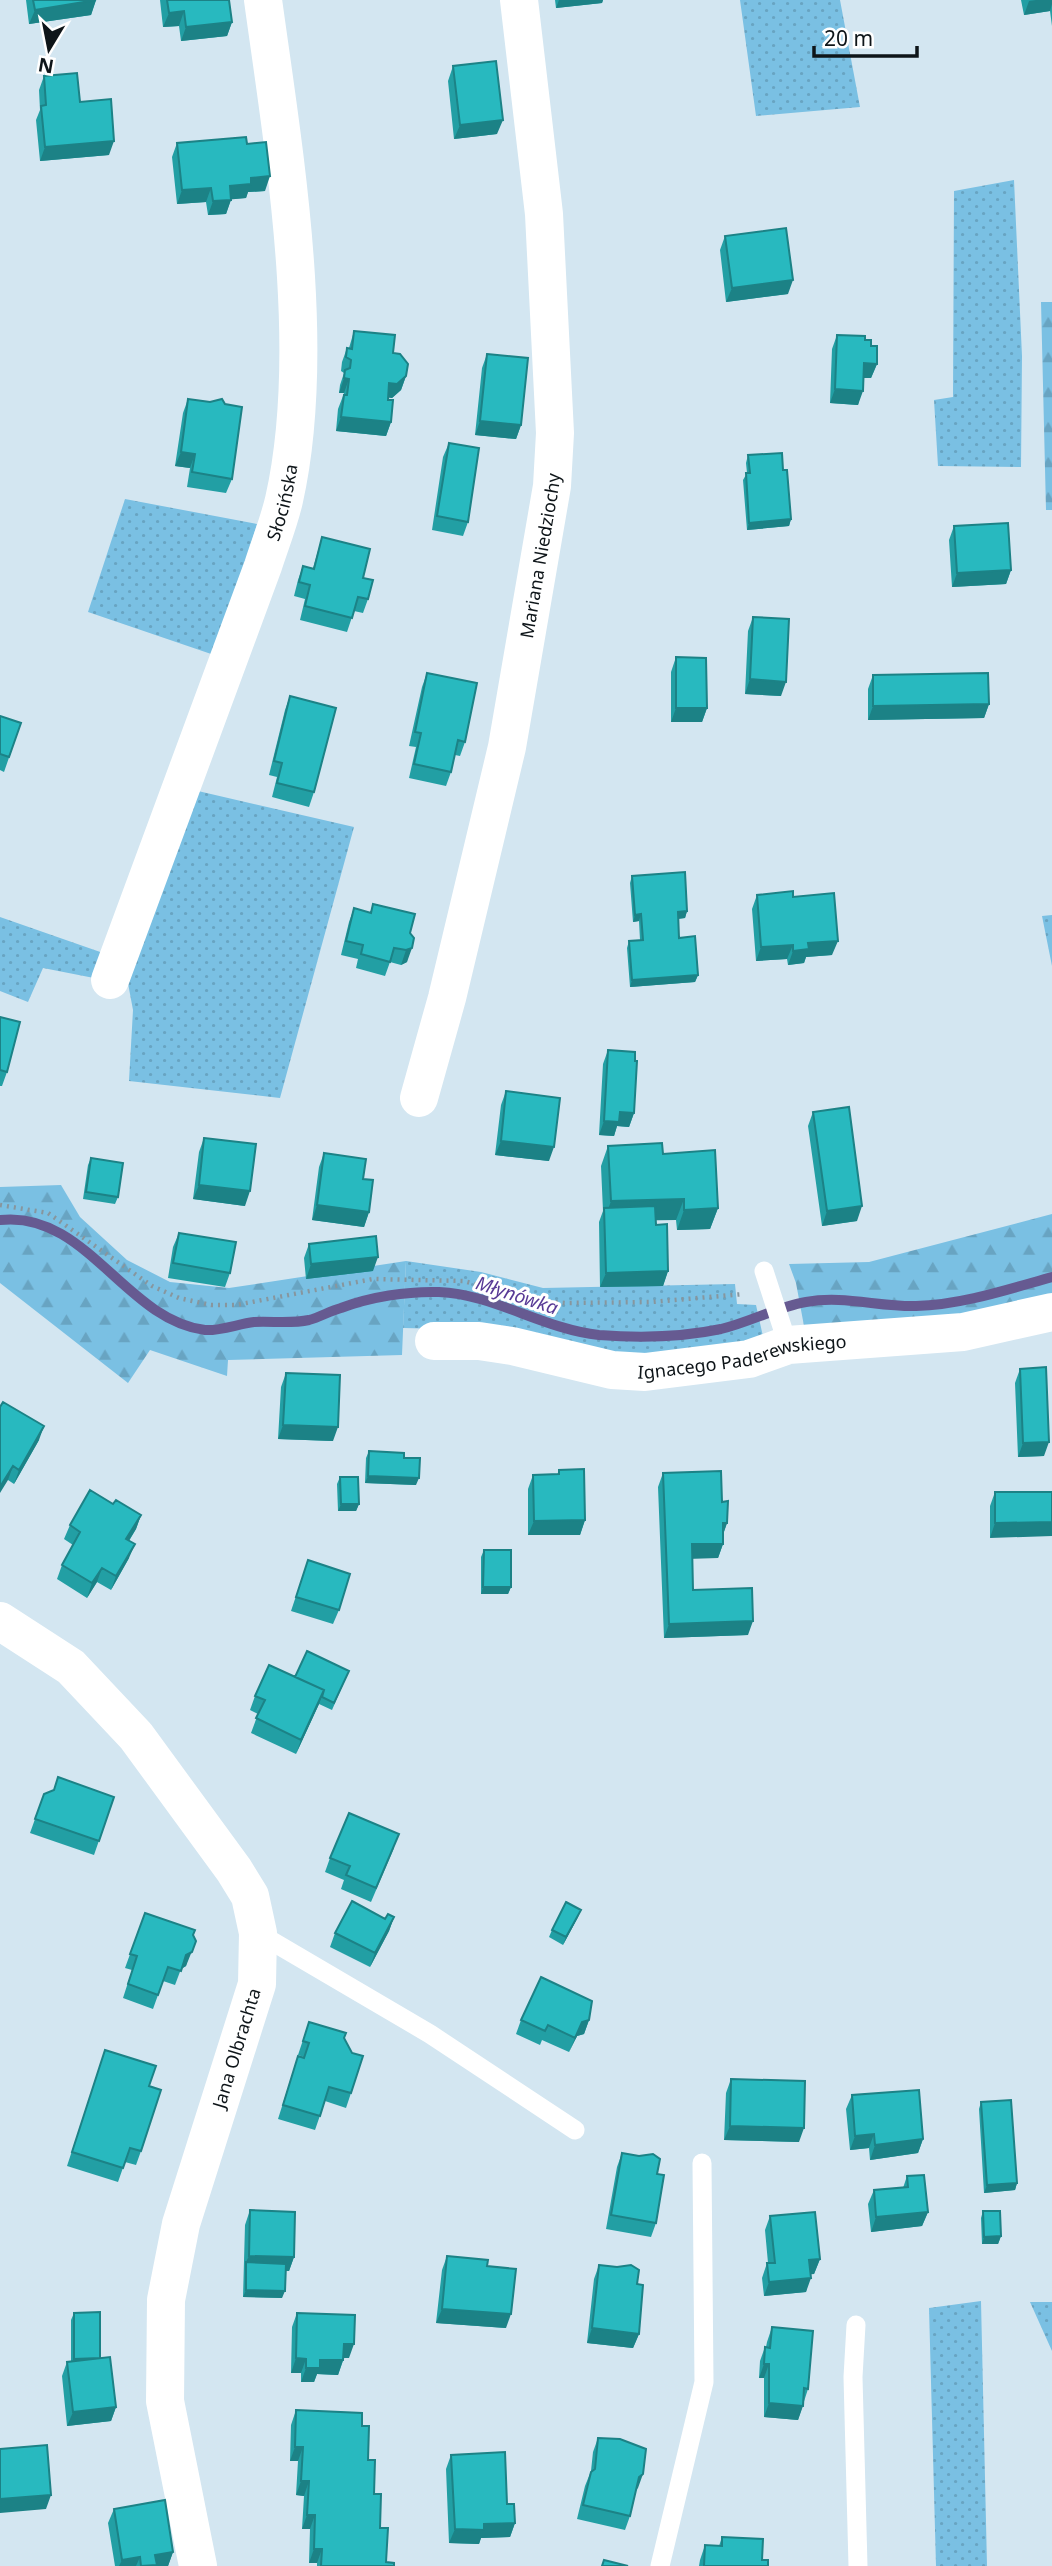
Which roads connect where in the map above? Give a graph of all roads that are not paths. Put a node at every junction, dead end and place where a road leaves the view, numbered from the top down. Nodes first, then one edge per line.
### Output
1 (262, 0) edge
2 (519, 0) edge
3 (110, 980) dead end
4 (419, 1098) dead end
5 (764, 1271) dead end
6 (1052, 1312) edge
7 (785, 1338) junction
8 (434, 1341) dead end
9 (0, 1621) edge
10 (258, 1933) junction
11 (575, 2130) dead end
12 (702, 2163) dead end
13 (856, 2325) dead end
14 (198, 2566) edge
15 (660, 2566) edge
16 (858, 2566) edge

1 - 3 street, Słocińska
2 - 4 street, Mariana Niedziochy
5 - 7 lane
6 - 7 street, Ignacego Paderewskiego
7 - 8 street, Ignacego Paderewskiego
9 - 10 street, Jana Olbrachta
10 - 11 lane
10 - 14 street, Jana Olbrachta
12 - 15 lane
13 - 16 lane

